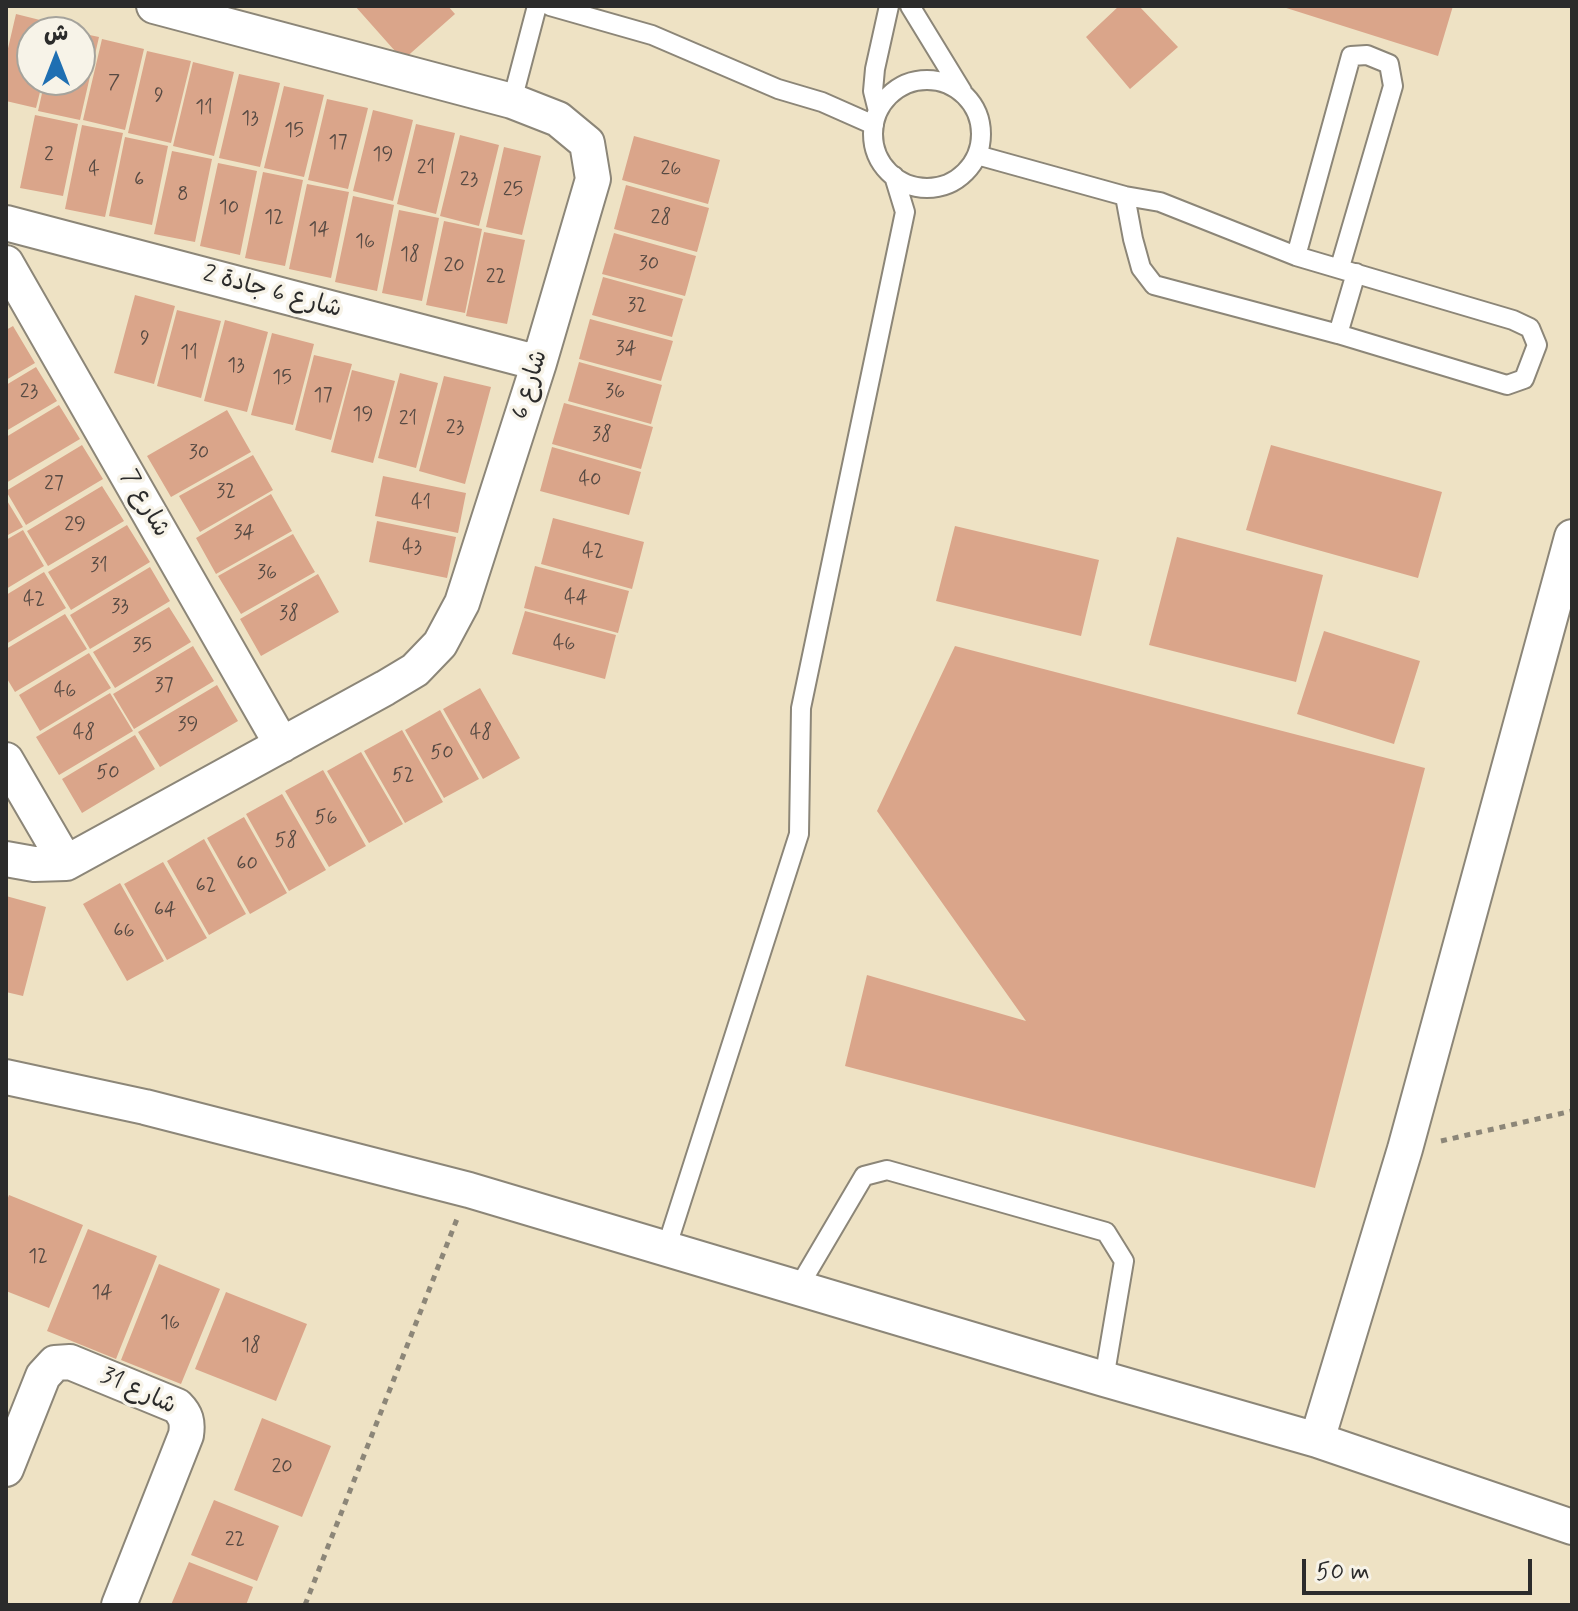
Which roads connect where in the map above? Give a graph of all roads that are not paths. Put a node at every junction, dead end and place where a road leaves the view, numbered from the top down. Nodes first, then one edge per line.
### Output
1 (154, 6) edge
2 (537, 6) edge
3 (550, 6) edge
4 (889, 6) edge
5 (910, 6) edge
6 (964, 93) junction
7 (512, 101) junction
8 (876, 118) junction
9 (977, 155) junction
10 (894, 176) junction
11 (936, 187) junction
12 (1125, 196) junction
13 (905, 212) junction
14 (6, 223) edge
15 (1296, 256) junction
16 (6, 263) edge
17 (1348, 270) junction
18 (1338, 334) junction
19 (539, 363) junction
20 (1572, 537) edge
21 (282, 745) junction
22 (6, 760) edge
23 (6, 859) edge
24 (66, 863) junction
25 (6, 1077) edge
26 (666, 1249) junction
27 (798, 1288) junction
28 (1104, 1379) junction
29 (1317, 1440) junction
30 (6, 1469) edge
31 (1572, 1527) edge
32 (119, 1605) edge

1 - 7 street, شارع 6
2 - 7 lane
3 - 8 lane
4 - 8 lane
5 - 6 lane
6 - 8 lane
6 - 9 lane
7 - 19 street, شارع 6
8 - 10 lane
9 - 11 lane
9 - 12 lane
10 - 11 lane
10 - 13 lane
11 - 13 lane
12 - 15 lane
12 - 18 lane
13 - 26 lane
14 - 19 street, شارع 6 جادة 2
15 - 17 lane
15 - 17 lane
16 - 21 street, شارع 7
17 - 18 lane
17 - 18 lane
19 - 21 street, شارع 6
20 - 29 street
21 - 24 street, شارع 6
22 - 24 street
23 - 24 street
25 - 26 street
26 - 27 street
27 - 28 street
27 - 28 lane
28 - 29 street
29 - 31 street
30 - 32 street, شارع 31

